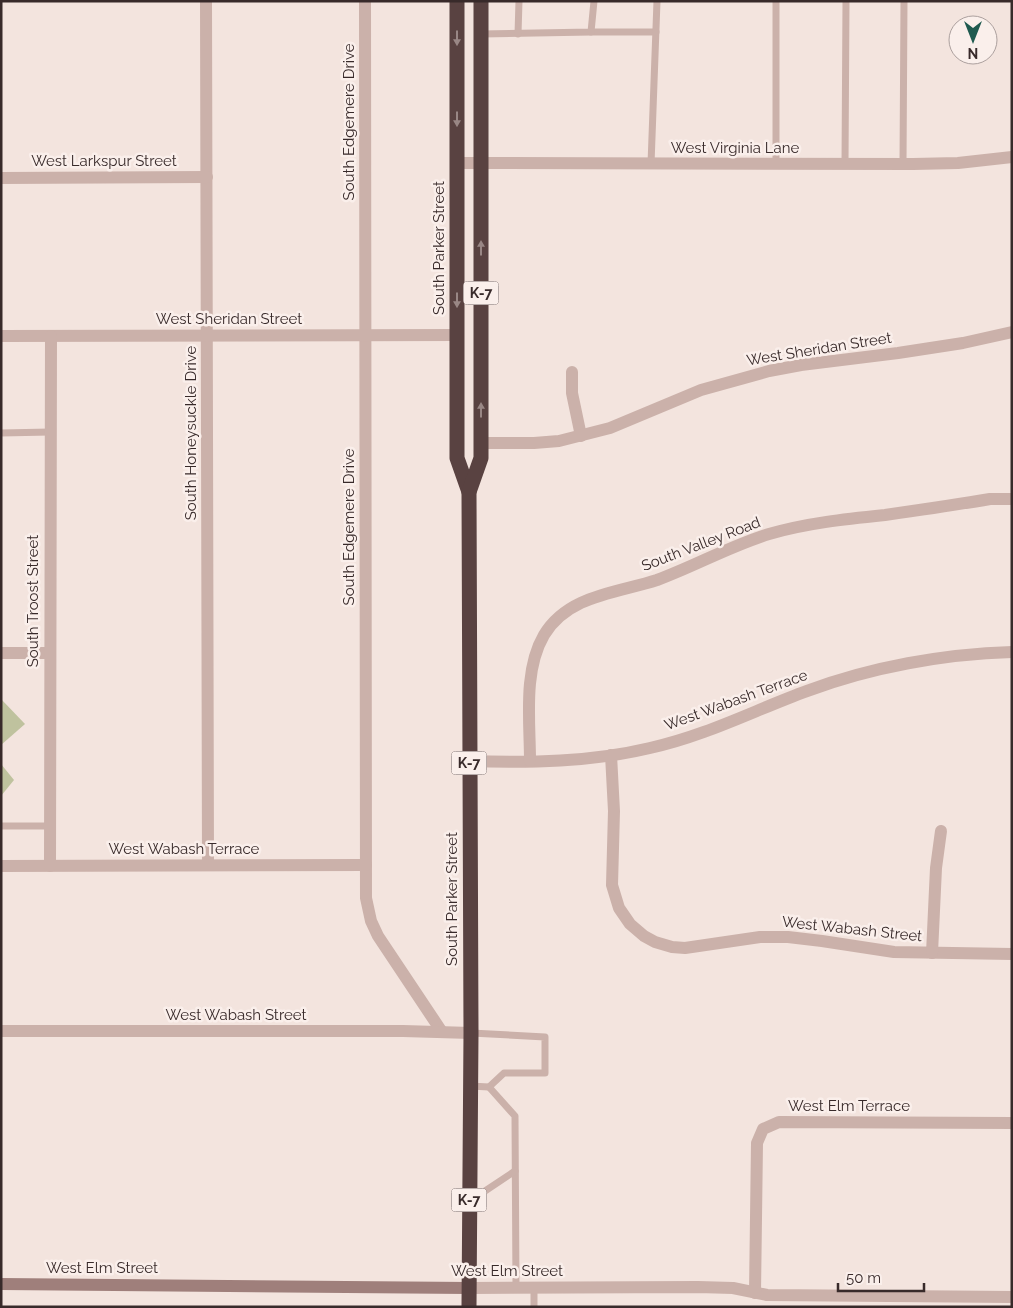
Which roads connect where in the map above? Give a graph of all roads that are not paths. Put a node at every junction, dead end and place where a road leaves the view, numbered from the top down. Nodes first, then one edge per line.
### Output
1 (206, 1) edge
2 (364, 1) edge
3 (457, 1) edge
4 (480, 1) edge
5 (518, 1) edge
6 (594, 1) edge
7 (657, 1) edge
8 (776, 1) edge
9 (846, 1) edge
10 (904, 1) edge
11 (591, 32) junction
12 (656, 32) junction
13 (480, 34) junction
14 (518, 34) junction
15 (1012, 157) edge
16 (457, 163) junction
17 (481, 163) junction
18 (651, 164) junction
19 (845, 164) junction
20 (903, 164) junction
21 (776, 165) junction
22 (1, 178) edge
23 (207, 178) junction
24 (1012, 332) edge
25 (206, 335) junction
26 (365, 335) junction
27 (457, 335) junction
28 (1, 336) edge
29 (51, 336) junction
30 (572, 372) dead end
31 (50, 432) junction
32 (1, 433) edge
33 (581, 436) junction
34 (481, 443) junction
35 (469, 492) junction
36 (1012, 499) edge
37 (1012, 652) edge
38 (49, 653) junction
39 (1, 654) edge
40 (611, 755) junction
41 (469, 761) junction
42 (530, 761) junction
43 (1, 826) edge
44 (50, 826) junction
45 (941, 831) dead end
46 (208, 865) junction
47 (366, 865) junction
48 (1, 866) edge
49 (50, 866) junction
50 (932, 953) junction
51 (1012, 954) edge
52 (1, 1031) edge
53 (442, 1032) junction
54 (471, 1033) junction
55 (469, 1086) junction
56 (489, 1086) junction
57 (1012, 1123) edge
58 (516, 1171) junction
59 (470, 1202) junction
60 (1, 1284) edge
61 (516, 1287) junction
62 (534, 1287) junction
63 (470, 1288) junction
64 (755, 1292) junction
65 (1012, 1298) edge
66 (470, 1307) edge
67 (534, 1307) edge

1 - 23 street, South Honeysuckle Drive
2 - 26 street, South Edgemere Drive
3 -> 16 highway, South Parker Street / K-7
4 - 13 highway, South Parker Street / K-7
5 - 14 lane
6 - 11 lane
7 - 12 lane
8 - 21 lane
9 - 19 lane
10 - 20 lane
11 - 12 lane
11 - 14 lane
12 - 18 lane
13 - 14 lane
13 - 17 highway, South Parker Street / K-7
15 - 20 street, West Virginia Lane
16 - 17 street, West Virginia Lane
16 -> 27 highway, South Parker Street / K-7
17 - 18 street, West Virginia Lane
34 -> 17 highway, South Parker Street / K-7
18 - 21 street, West Virginia Lane
19 - 20 street, West Virginia Lane
19 - 21 street, West Virginia Lane
22 - 23 street, West Larkspur Street
23 - 25 street, South Honeysuckle Drive
24 - 33 street, West Sheridan Street
25 - 26 street, West Sheridan Street
25 - 29 street, West Sheridan Street
25 - 46 street, South Honeysuckle Drive
26 - 27 street, West Sheridan Street
26 - 47 street, South Edgemere Drive
27 - 35 highway, South Parker Street / K-7
28 - 29 street, West Sheridan Street
29 - 31 street, South Troost Street
30 - 33 street
31 - 32 lane
31 - 38 street, South Troost Street
33 - 34 street, West Sheridan Street
34 - 35 highway, South Parker Street / K-7
35 - 41 highway, South Parker Street / K-7
36 - 42 street, South Valley Road
37 - 40 street, West Wabash Terrace
38 - 39 street
38 - 44 street, South Troost Street
40 - 42 street, West Wabash Terrace
40 - 50 street, West Wabash Street
41 - 42 street, West Wabash Terrace
41 - 54 highway, South Parker Street / K-7
43 - 44 lane
44 - 49 street, South Troost Street
45 - 50 street
46 - 47 street, West Wabash Terrace
46 - 49 street, West Wabash Terrace
47 - 53 street, South Edgemere Drive
48 - 49 street, West Wabash Terrace
50 - 51 street, West Wabash Street
52 - 53 street, West Wabash Street
53 - 54 street, West Wabash Street
54 - 55 highway, South Parker Street / K-7
54 - 56 lane
55 - 56 lane
55 - 59 highway, South Parker Street / K-7
56 - 58 lane
57 - 64 street, West Elm Terrace
58 - 59 lane
58 - 61 lane
59 - 63 highway, South Parker Street / K-7
60 - 63 street, West Elm Street
61 - 62 street, West Elm Street
61 - 63 street, West Elm Street
62 - 64 street, West Elm Street
62 - 67 lane
63 - 66 highway, South Parker Street / K-7
64 - 65 street, West Elm Street

